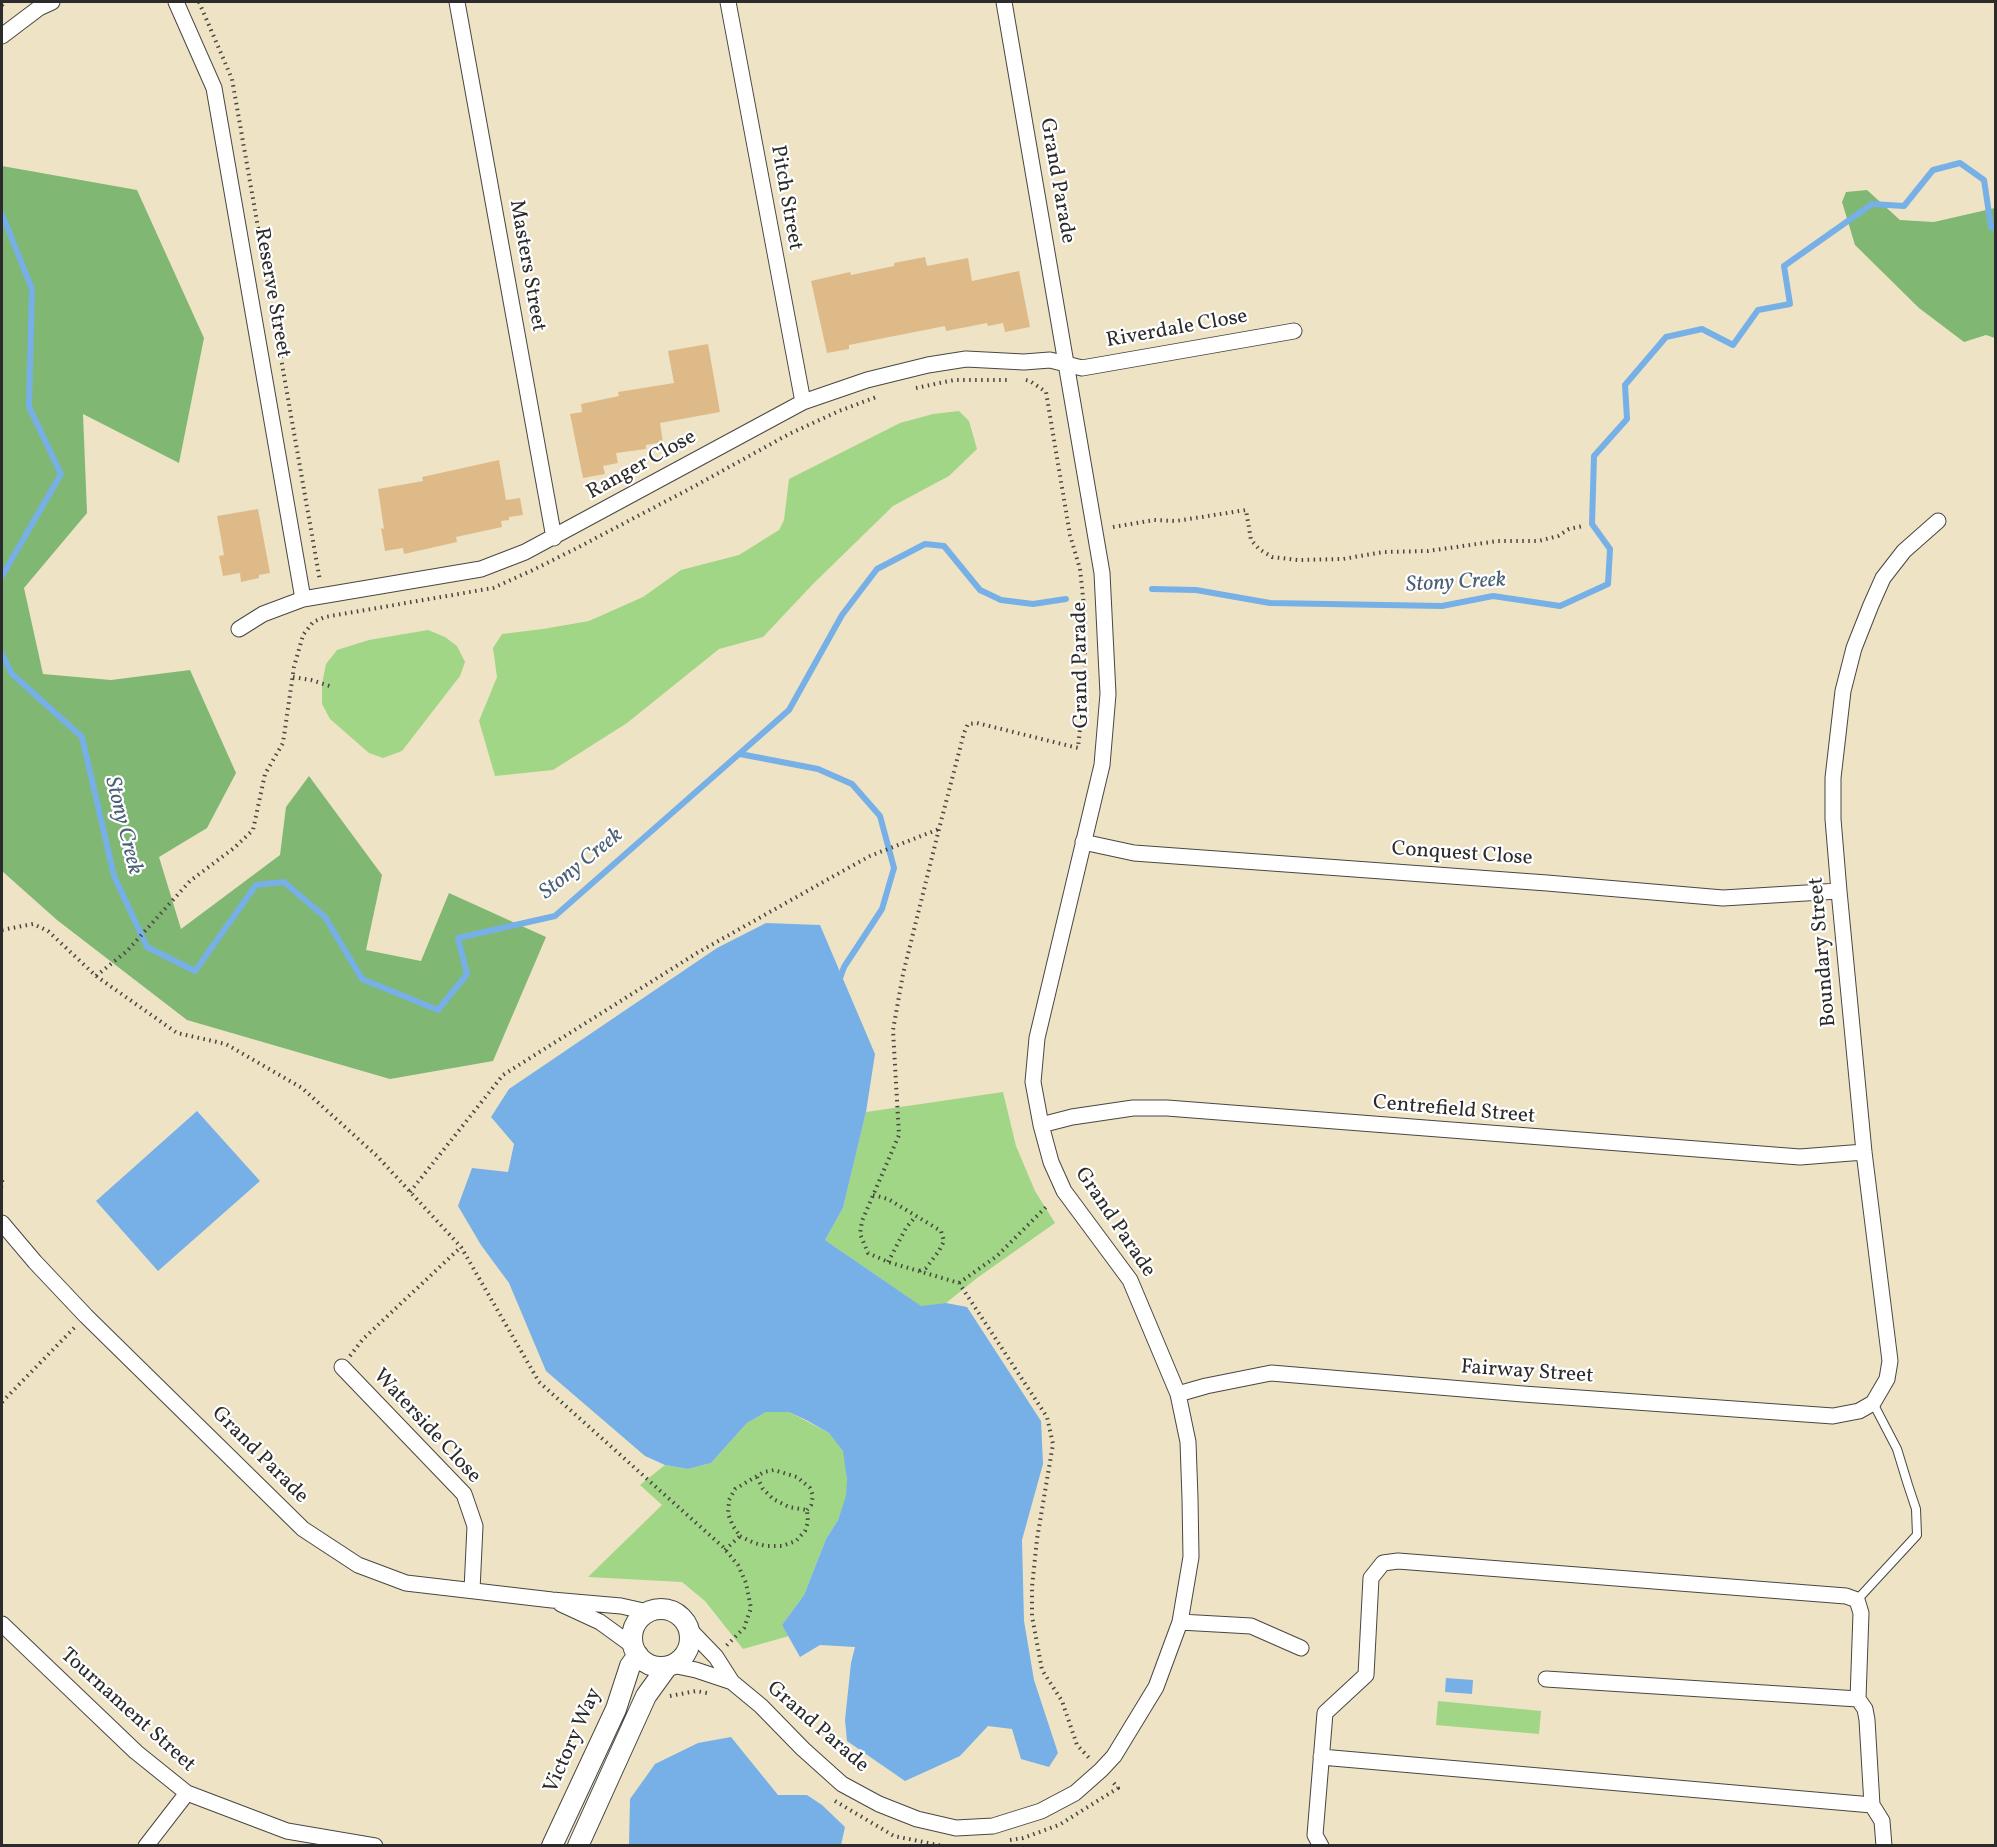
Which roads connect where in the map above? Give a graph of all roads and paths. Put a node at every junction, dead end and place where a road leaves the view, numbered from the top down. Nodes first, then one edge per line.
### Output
1 (6, 2) edge
2 (52, 2) edge
3 (176, 2) edge
4 (457, 2) edge
5 (728, 2) edge
6 (1004, 2) edge
7 (2, 5) edge
8 (2, 36) edge
9 (1294, 331) dead end
10 (1067, 365) junction
11 (1012, 380) dead end
12 (1022, 380) dead end
13 (913, 388) dead end
14 (884, 394) dead end
15 (802, 402) junction
16 (1938, 521) dead end
17 (1583, 526) dead end
18 (1113, 527) dead end
19 (554, 538) junction
20 (303, 598) junction
21 (239, 629) dead end
22 (293, 677) junction
23 (333, 687) dead end
24 (939, 828) junction
25 (1083, 842) junction
26 (1839, 891) junction
27 (2, 930) edge
28 (96, 975) junction
29 (1041, 1125) junction
30 (1864, 1152) junction
31 (410, 1192) junction
32 (873, 1195) junction
33 (1048, 1206) dead end
34 (915, 1217) junction
35 (2, 1223) edge
36 (461, 1247) junction
37 (888, 1262) junction
38 (918, 1272) junction
39 (959, 1283) junction
40 (86, 1316) junction
41 (342, 1366) joint
42 (1178, 1394) junction
43 (2, 1402) edge
44 (1874, 1403) junction
45 (757, 1477) junction
46 (807, 1510) junction
47 (740, 1536) junction
48 (725, 1550) junction
49 (472, 1590) junction
50 (552, 1600) junction
51 (1857, 1600) junction
52 (648, 1612) junction
53 (1180, 1622) junction
54 (2, 1624) edge
55 (689, 1629) junction
56 (727, 1645) dead end
57 (1301, 1648) dead end
58 (636, 1651) junction
59 (669, 1666) junction
60 (1546, 1679) dead end
61 (732, 1682) junction
62 (718, 1696) dead end
63 (1858, 1700) junction
64 (663, 1703) dead end
65 (1084, 1754) dead end
66 (1321, 1757) junction
67 (187, 1793) junction
68 (832, 1798) dead end
69 (1872, 1805) junction
70 (146, 1845) edge
71 (375, 1845) edge
72 (552, 1845) edge
73 (578, 1845) edge
74 (943, 1845) edge
75 (1321, 1845) edge
76 (1884, 1845) edge

1 - 7 path
2 - 8 street
3 - 20 street, Reserve Street
4 - 19 street, Masters Street
5 - 15 street, Pitch Street
6 - 10 street, Grand Parade
9 - 10 street, Riverdale Close
10 - 15 street, Ranger Close
10 - 25 street, Grand Parade
11 - 13 path
12 - 24 path
14 - 22 path
15 - 19 street, Ranger Close
16 - 26 street, Boundary Street
17 - 18 path
19 - 20 street, Ranger Close
20 - 21 street, Ranger Close
22 - 23 path
22 - 28 path
24 - 31 path
24 - 32 path
25 - 26 street, Conquest Close
25 - 29 street, Grand Parade
26 - 30 street, Boundary Street
27 - 28 path
28 - 31 path
29 - 30 street, Centrefield Street
29 - 42 street, Grand Parade
30 - 44 street, Boundary Street
31 - 36 path
32 - 34 path
32 - 37 path
33 - 39 path
34 - 37 path
34 - 38 path
35 - 40 street, Grand Parade
36 - 41 path
36 - 48 path
37 - 38 path
38 - 39 path
39 - 65 path
40 - 43 path
40 - 49 street, Grand Parade
41 - 49 street, Waterside Close
42 - 44 street, Fairway Street
42 - 53 street, Grand Parade
44 - 51 lane
45 - 46 path
45 - 46 path
45 - 47 path
46 - 47 path
47 - 48 path
48 - 56 path
49 - 50 street, Grand Parade
50 - 52 street, Grand Parade
50 - 58 street, Grand Parade
51 - 63 street
51 - 66 street
52 - 55 street
52 - 58 street
53 - 57 street
53 - 61 street, Grand Parade
54 - 67 street, Tournament Street
55 - 59 street
55 - 61 street, Grand Parade
58 - 59 street
58 - 72 street, Victory Way
59 - 61 street, Grand Parade
59 - 73 street
60 - 63 street
62 - 64 path
63 - 69 street
66 - 69 street
66 - 75 street
67 - 70 street
67 - 71 street, Tournament Street
68 - 74 path
69 - 76 street

